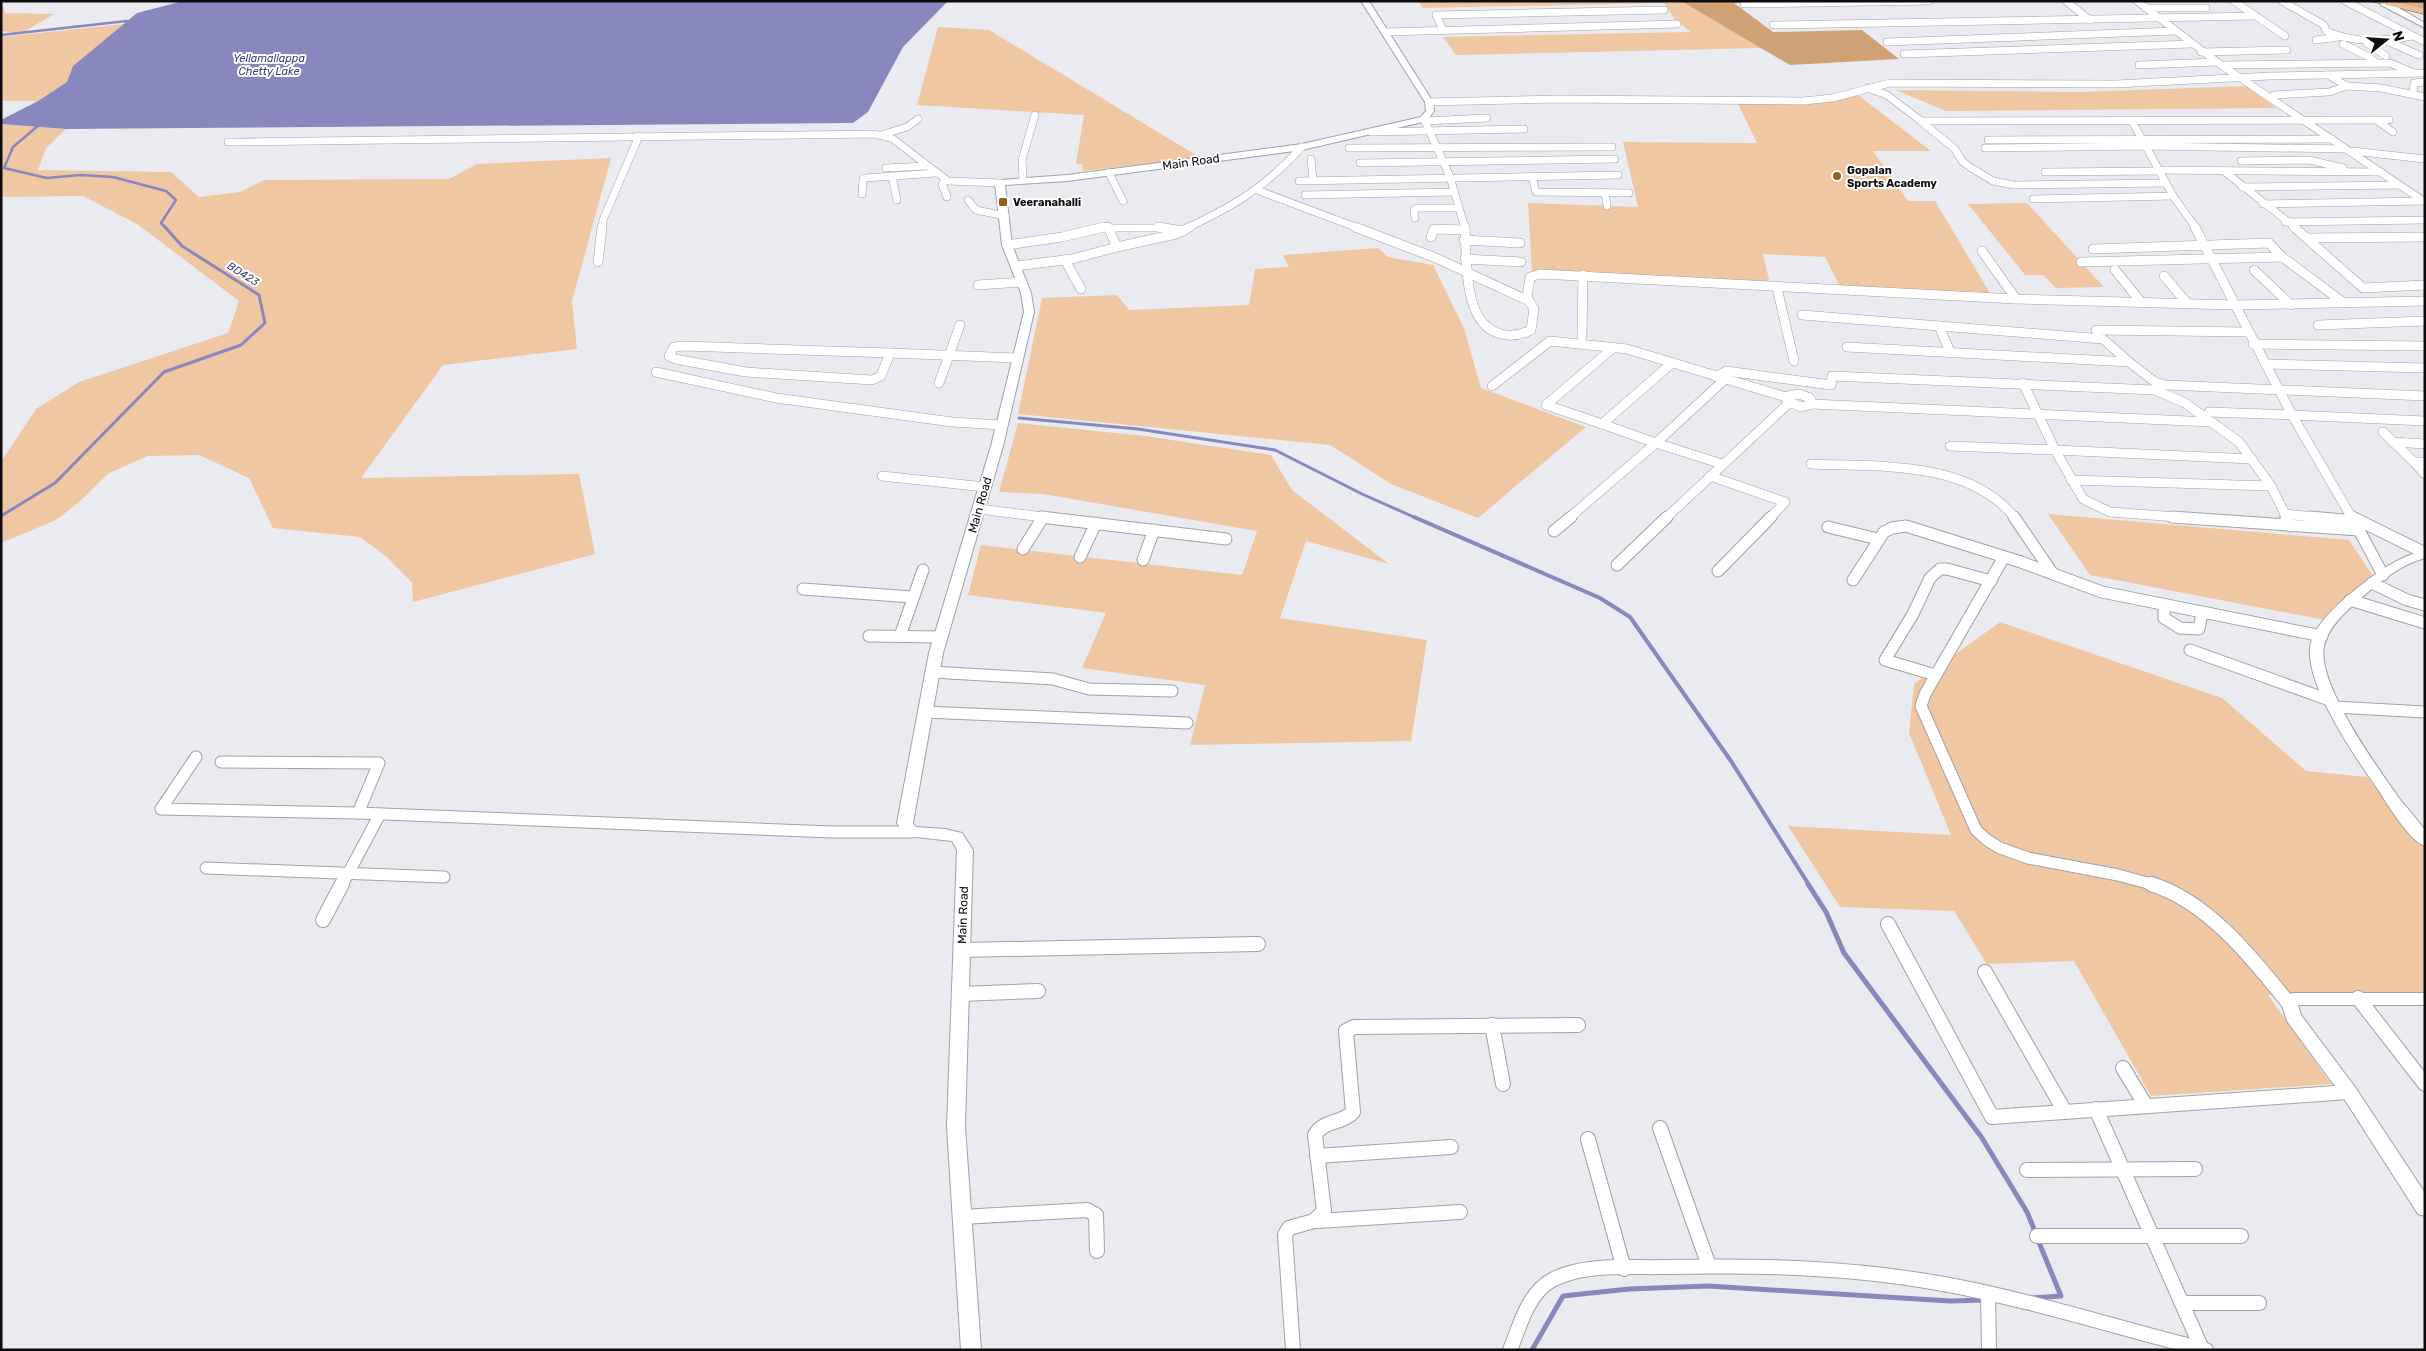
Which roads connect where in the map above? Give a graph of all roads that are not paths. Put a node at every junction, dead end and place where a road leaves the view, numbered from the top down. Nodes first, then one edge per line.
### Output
1 (1366, 1) edge
2 (1929, 1) edge
3 (2066, 1) edge
4 (2137, 1) edge
5 (2234, 1) edge
6 (2282, 1) edge
7 (2345, 1) edge
8 (2398, 1) edge
9 (2419, 1) edge
10 (2380, 2) edge
11 (2425, 2) edge
12 (1744, 4) dead end
13 (2425, 6) edge
14 (2145, 8) junction
15 (2217, 8) dead end
16 (1664, 10) dead end
17 (2425, 11) edge
18 (2255, 16) junction
19 (2156, 17) junction
20 (2088, 18) junction
21 (1677, 24) dead end
22 (1773, 25) dead end
23 (2425, 26) edge
24 (1443, 30) junction
25 (2175, 31) junction
26 (1386, 32) junction
27 (2102, 34) junction
28 (2285, 36) dead end
29 (2413, 36) junction
30 (2316, 40) dead end
31 (2339, 40) junction
32 (2386, 40) junction
33 (1886, 42) dead end
34 (2425, 42) edge
35 (2367, 43) junction
36 (2192, 44) junction
37 (2107, 47) junction
38 (2287, 50) dead end
39 (2134, 52) dead end
40 (2203, 52) junction
41 (1904, 54) dead end
42 (2419, 55) dead end
43 (2386, 56) dead end
44 (2219, 63) junction
45 (2307, 63) junction
46 (2376, 63) junction
47 (2241, 64) junction
48 (2139, 65) dead end
49 (2159, 71) dead end
50 (2425, 73) edge
51 (2415, 74) junction
52 (2328, 75) junction
53 (2261, 77) junction
54 (2241, 78) junction
55 (2173, 81) junction
56 (2425, 82) edge
57 (2347, 86) junction
58 (1868, 88) junction
59 (2413, 93) junction
60 (2274, 95) dead end
61 (2424, 96) edge
62 (1429, 102) junction
63 (1035, 115) dead end
64 (1487, 118) dead end
65 (918, 119) dead end
66 (1918, 119) junction
67 (1425, 120) junction
68 (2304, 120) junction
69 (2375, 120) junction
70 (2389, 120) dead end
71 (2132, 121) junction
72 (1524, 129) dead end
73 (1430, 131) junction
74 (1371, 132) junction
75 (2393, 132) dead end
76 (881, 135) junction
77 (640, 136) junction
78 (2142, 138) junction
79 (2332, 139) junction
80 (1988, 140) dead end
81 (228, 142) dead end
82 (1302, 146) junction
83 (1436, 146) junction
84 (2146, 146) junction
85 (1612, 147) dead end
86 (1349, 148) dead end
87 (1985, 148) dead end
88 (2348, 150) junction
89 (1311, 159) dead end
90 (1615, 159) dead end
91 (2425, 159) edge
92 (2241, 160) dead end
93 (1443, 161) junction
94 (1360, 163) dead end
95 (927, 166) junction
96 (886, 168) dead end
97 (2159, 170) junction
98 (2224, 171) junction
99 (2045, 172) dead end
100 (2359, 172) junction
101 (2382, 172) junction
102 (936, 173) junction
103 (1109, 173) junction
104 (1618, 175) dead end
105 (892, 176) junction
106 (1532, 176) junction
107 (946, 180) junction
108 (1023, 180) junction
109 (1313, 180) junction
110 (1451, 180) junction
111 (1299, 181) dead end
112 (1522, 181) dead end
113 (2166, 182) junction
114 (1000, 183) junction
115 (2242, 187) junction
116 (2403, 187) junction
117 (2425, 189) edge
118 (1257, 190) junction
119 (1454, 192) junction
120 (1605, 192) junction
121 (1629, 193) dead end
122 (862, 194) dead end
123 (946, 196) dead end
124 (1306, 196) dead end
125 (2174, 196) junction
126 (2033, 199) dead end
127 (897, 200) dead end
128 (968, 200) dead end
129 (1123, 201) dead end
130 (2424, 202) edge
131 (2264, 204) junction
132 (1607, 206) dead end
133 (1459, 208) junction
134 (1005, 216) junction
135 (1415, 218) dead end
136 (2425, 220) edge
137 (2285, 222) junction
138 (1108, 227) junction
139 (1183, 230) junction
140 (1465, 230) junction
141 (1431, 237) dead end
142 (2425, 237) edge
143 (2308, 238) junction
144 (1464, 240) junction
145 (1520, 243) dead end
146 (1006, 245) junction
147 (2206, 245) junction
148 (1117, 246) junction
149 (2093, 249) dead end
150 (1982, 251) dead end
151 (2282, 257) junction
152 (1465, 259) junction
153 (1065, 260) junction
154 (2211, 260) junction
155 (598, 262) dead end
156 (1521, 262) dead end
157 (2081, 262) dead end
158 (1016, 266) junction
159 (2115, 270) dead end
160 (2254, 270) dead end
161 (1466, 273) junction
162 (1583, 275) junction
163 (2164, 276) dead end
164 (1022, 282) junction
165 (2425, 284) edge
166 (978, 285) dead end
167 (1081, 288) dead end
168 (1777, 288) junction
169 (2016, 298) junction
170 (1529, 301) junction
171 (2141, 302) junction
172 (2425, 302) edge
173 (2344, 303) junction
174 (2187, 304) junction
175 (2235, 305) junction
176 (2291, 305) junction
177 (1802, 315) dead end
178 (2425, 321) edge
179 (960, 325) dead end
180 (2318, 325) dead end
181 (1939, 326) junction
182 (2096, 330) dead end
183 (2248, 332) junction
184 (1582, 337) dead end
185 (2253, 344) junction
186 (2425, 346) edge
187 (1847, 347) dead end
188 (1613, 348) junction
189 (1950, 352) junction
190 (890, 353) junction
191 (949, 355) junction
192 (1017, 358) junction
193 (1794, 361) dead end
194 (2129, 362) junction
195 (1672, 364) junction
196 (2264, 364) junction
197 (2425, 368) edge
198 (656, 372) dead end
199 (1720, 378) junction
200 (939, 383) dead end
201 (2023, 384) junction
202 (1492, 386) dead end
203 (2279, 391) junction
204 (2425, 396) edge
205 (1788, 400) junction
206 (2038, 414) junction
207 (2292, 415) junction
208 (2210, 417) junction
209 (2425, 421) edge
210 (1602, 424) junction
211 (1001, 426) junction
212 (2383, 432) dead end
213 (2393, 442) junction
214 (1656, 443) junction
215 (2425, 444) edge
216 (1950, 446) dead end
217 (2055, 450) junction
218 (2252, 459) junction
219 (2414, 462) junction
220 (2425, 462) edge
221 (1722, 464) junction
222 (1811, 464) dead end
223 (2425, 474) edge
224 (882, 476) dead end
225 (1710, 476) junction
226 (2071, 480) junction
227 (2271, 486) junction
228 (985, 487) junction
229 (979, 509) junction
230 (2285, 514) junction
231 (1043, 517) junction
232 (1096, 523) junction
233 (2356, 523) junction
234 (2291, 526) junction
235 (1828, 527) dead end
236 (1154, 530) junction
237 (1554, 531) dead end
238 (1226, 539) dead end
239 (1878, 539) junction
240 (1023, 549) dead end
241 (2425, 553) edge
242 (1080, 557) dead end
243 (2004, 557) junction
244 (1143, 560) dead end
245 (1617, 565) dead end
246 (923, 570) dead end
247 (1718, 571) dead end
248 (2053, 574) junction
249 (2377, 579) junction
250 (1853, 580) dead end
251 (1991, 581) junction
252 (803, 589) dead end
253 (912, 598) junction
254 (2350, 600) junction
255 (2164, 605) junction
256 (2425, 605) edge
257 (2202, 613) junction
258 (2425, 623) edge
259 (869, 636) dead end
260 (900, 636) junction
261 (2322, 636) junction
262 (941, 637) junction
263 (2190, 650) dead end
264 (932, 672) junction
265 (1935, 676) junction
266 (1172, 691) dead end
267 (2334, 704) junction
268 (924, 712) junction
269 (2425, 712) edge
270 (1187, 723) dead end
271 (196, 757) dead end
272 (221, 762) dead end
273 (358, 813) junction
274 (380, 814) junction
275 (911, 832) junction
276 (2425, 841) edge
277 (206, 868) dead end
278 (348, 873) junction
279 (444, 877) dead end
280 (324, 920) dead end
281 (1888, 924) dead end
282 (1258, 944) dead end
283 (962, 950) junction
284 (1985, 972) dead end
285 (1038, 991) dead end
286 (960, 994) junction
287 (2358, 998) junction
288 (2425, 999) edge
289 (2290, 1005) junction
290 (1578, 1025) dead end
291 (1492, 1026) junction
292 (2123, 1068) dead end
293 (1503, 1084) dead end
294 (2425, 1084) edge
295 (2348, 1092) junction
296 (2146, 1106) junction
297 (2096, 1109) junction
298 (2065, 1112) junction
299 (1660, 1128) dead end
300 (1588, 1139) dead end
301 (1451, 1146) dead end
302 (1317, 1156) junction
303 (2123, 1169) junction
304 (2195, 1169) dead end
305 (2027, 1170) dead end
306 (2425, 1208) edge
307 (1460, 1212) dead end
308 (962, 1217) junction
309 (1318, 1221) junction
310 (2038, 1236) dead end
311 (2152, 1236) junction
312 (2241, 1236) dead end
313 (1097, 1251) dead end
314 (1709, 1266) junction
315 (1624, 1269) junction
316 (1988, 1294) junction
317 (2182, 1303) junction
318 (2259, 1303) dead end
319 (2204, 1349) edge
320 (971, 1350) edge
321 (1293, 1350) edge
322 (1510, 1350) edge
323 (1989, 1350) edge

1 - 26 street
2 - 12 street
3 - 20 street
4 - 14 street
5 - 18 street
6 - 31 street
7 - 29 street
8 - 13 highway
9 - 11 highway
10 - 17 main road
10 - 23 street
14 - 15 street
14 - 19 street
16 - 24 street
18 - 19 street
18 - 28 street
19 - 20 street
19 - 25 street
20 - 22 street
20 - 27 street
21 - 24 street
24 - 26 street
25 - 27 street
25 - 36 street
26 - 62 street
27 - 33 street
27 - 37 street
29 - 32 street
29 - 34 street
30 - 31 street
31 - 35 street
31 - 46 street
32 - 35 street
32 - 42 street
35 - 43 street
36 - 37 street
36 - 40 street
37 - 41 street
38 - 40 street
39 - 40 street
40 - 44 street
44 - 47 street
44 - 48 street
44 - 54 street
45 - 46 street
45 - 47 street
45 - 52 street
46 - 51 street
47 - 53 street
49 - 55 street
50 - 51 street
51 - 52 street
52 - 53 street
52 - 57 street
53 - 54 street
54 - 55 street
54 - 68 street
55 - 58 street
56 - 59 street
57 - 59 street
57 - 60 street
58 - 62 street
58 - 66 street
59 - 61 street
62 - 67 street
63 - 108 street
64 - 67 street
65 - 76 street
66 - 71 street
66 - 113 street
67 - 73 street
67 - 74 street, Main Road
68 - 69 street
68 - 71 street
68 - 79 street
69 - 70 street
69 - 75 street
71 - 78 street
72 - 73 street
73 - 74 street
73 - 83 street
74 - 82 street, Main Road
76 - 77 street
76 - 95 street
77 - 81 street
77 - 155 street
78 - 79 street
78 - 80 street
78 - 84 street
79 - 88 street
82 - 103 street, Main Road
82 - 118 street
83 - 85 street
83 - 86 street
83 - 93 street
84 - 87 street
84 - 88 street
84 - 97 street
88 - 91 street
88 - 101 street
89 - 109 street
90 - 93 street
92 - 100 street
93 - 94 street
93 - 110 street
95 - 96 street
95 - 102 street
97 - 98 street
97 - 99 street
97 - 113 street
98 - 100 street
98 - 115 street
100 - 101 street
101 - 116 street
102 - 105 street
102 - 107 street
103 - 108 street, Main Road
103 - 129 street
104 - 106 street
105 - 122 street
105 - 127 street
106 - 110 street
106 - 120 street
107 - 114 street
107 - 123 street
108 - 114 street, Main Road
109 - 110 street
109 - 111 street
110 - 112 street
110 - 119 street
113 - 125 street
114 - 134 street, Main Road
115 - 116 street
115 - 131 street
116 - 117 street
116 - 130 street
118 - 139 street
118 - 161 street
119 - 124 street
119 - 133 street
120 - 121 street
120 - 132 street
125 - 126 street
125 - 147 street
128 - 134 street
130 - 131 street
131 - 137 street
133 - 135 street
133 - 140 street
134 - 146 street, Main Road
136 - 137 street
137 - 143 street
138 - 139 street
138 - 146 street
138 - 148 street
139 - 148 street
140 - 141 street
140 - 144 street
142 - 143 street
143 - 165 street
144 - 145 street
144 - 152 street
146 - 158 street, Main Road
147 - 149 street
147 - 151 street
147 - 154 street
148 - 153 street
150 - 169 street
151 - 154 street
151 - 173 street
152 - 156 street
152 - 161 street
153 - 158 street
153 - 167 street
154 - 157 street
154 - 175 street
158 - 164 street, Main Road
159 - 171 street
160 - 176 street
161 - 170 street
161 - 170 street
162 - 168 street
162 - 170 street
162 - 184 street
163 - 174 street
164 - 166 street
164 - 192 street, Main Road
168 - 169 street
168 - 193 street
169 - 171 street
171 - 174 street
172 - 173 street
173 - 176 street
174 - 175 street
175 - 176 street
175 - 183 street
177 - 181 street
178 - 180 street
179 - 191 street
181 - 189 street
181 - 194 street
182 - 183 street
183 - 185 street
185 - 186 street
185 - 196 street
187 - 189 street
188 - 195 street
188 - 202 street
188 - 210 street
189 - 194 street
190 - 190 street
190 - 191 street
191 - 192 street
191 - 200 street
192 - 211 street, Main Road
194 - 203 street
195 - 199 street
195 - 210 street
196 - 197 street
196 - 203 street
198 - 211 street
199 - 201 street
199 - 205 street
199 - 214 street
201 - 206 street
201 - 208 street
203 - 204 street
203 - 207 street
205 - 206 street
205 - 221 street
206 - 208 street
206 - 217 street
207 - 208 street
207 - 209 street
207 - 233 street
208 - 218 street
210 - 214 street
211 - 228 street, Main Road
212 - 213 street
213 - 215 street
213 - 219 street
214 - 221 street
214 - 237 street
216 - 217 street
217 - 218 street
217 - 226 street
218 - 227 street
219 - 220 street
219 - 223 street
221 - 225 street
222 - 248 street
224 - 228 street
225 - 245 street
225 - 247 street
226 - 227 street
226 - 234 street
227 - 230 street
228 - 229 street, Main Road
229 - 231 street
229 - 262 street, Main Road
230 - 233 street
230 - 234 street
231 - 232 street
231 - 240 street
232 - 236 street
232 - 242 street
233 - 234 street
233 - 241 street
233 - 249 street
235 - 239 street
236 - 238 street
236 - 244 street
239 - 243 street
239 - 250 street
241 - 249 street
243 - 248 street
243 - 251 street
246 - 253 street
248 - 255 street
249 - 254 street
249 - 256 street
251 - 265 street
251 - 265 street
252 - 253 street
253 - 260 street
254 - 258 street
254 - 261 street
255 - 257 street
255 - 257 street
257 - 261 street
259 - 260 street
260 - 262 street
261 - 267 street
262 - 264 street, Main Road
263 - 267 street
264 - 266 street
264 - 268 street, Main Road
265 - 289 street
267 - 269 street
267 - 276 street
268 - 270 street
268 - 275 street, Main Road
271 - 273 street
272 - 273 street
273 - 274 street
274 - 275 street
274 - 278 street
275 - 283 street, Main Road
277 - 278 street
278 - 279 street
278 - 280 street
281 - 298 street
282 - 283 street
283 - 286 street, Main Road
284 - 298 street
285 - 286 street
286 - 308 street, Main Road
287 - 288 street
287 - 289 street
287 - 294 street
289 - 295 street
290 - 291 street
291 - 293 street
291 - 302 street
292 - 296 street
295 - 296 street
295 - 306 street
296 - 297 street
297 - 298 street
297 - 303 street
299 - 314 street
300 - 315 street
301 - 302 street
302 - 309 street
303 - 304 street
303 - 305 street
303 - 311 street
307 - 309 street
308 - 313 street
308 - 320 street, Main Road
309 - 321 street
310 - 311 street
311 - 312 street
311 - 317 street
314 - 315 street
314 - 316 street
315 - 322 street
316 - 319 street
316 - 323 street
317 - 318 street
317 - 319 street

